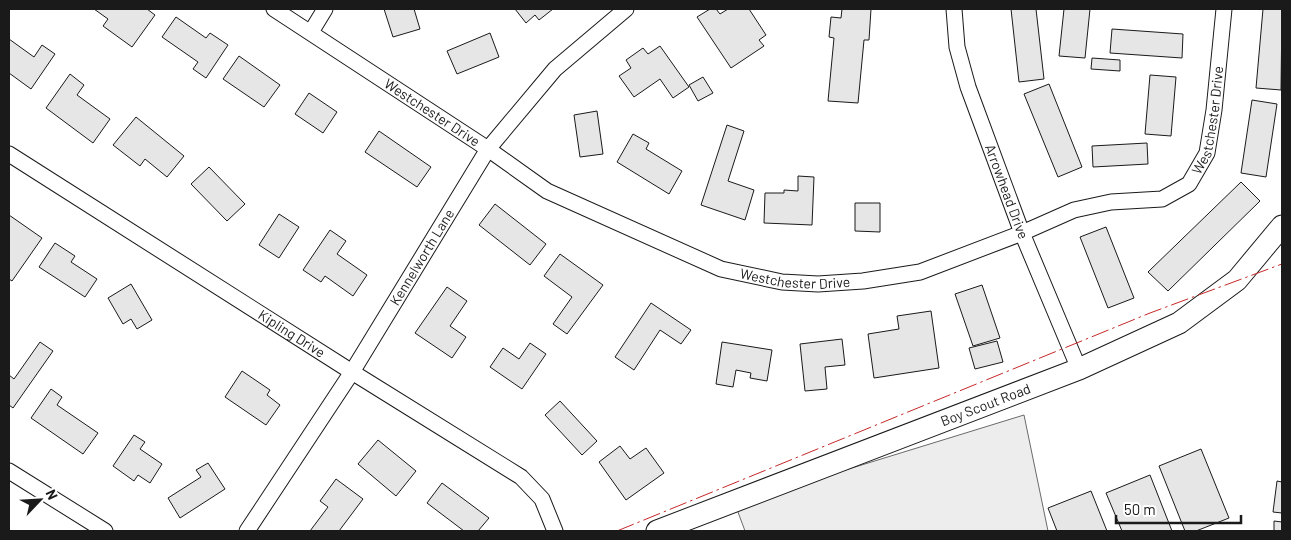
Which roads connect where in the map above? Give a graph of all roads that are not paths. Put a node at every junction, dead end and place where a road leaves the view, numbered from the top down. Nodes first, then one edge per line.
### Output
1 (274, 9) edge
2 (325, 9) edge
3 (626, 9) edge
4 (954, 9) edge
5 (1224, 9) edge
6 (311, 32) junction
7 (488, 149) junction
8 (9, 154) edge
9 (1282, 226) edge
10 (1022, 233) junction
11 (1079, 368) junction
12 (352, 372) junction
13 (9, 471) edge
14 (105, 531) edge
15 (246, 531) edge
16 (555, 531) edge
17 (657, 531) edge

1 - 6 street, Westchester Drive
2 - 6 street
3 - 7 street, Kennelworth Lane
4 - 10 street, Arrowhead Drive
5 - 10 street, Westchester Drive
6 - 7 street, Westchester Drive
7 - 10 street, Westchester Drive
7 - 12 street, Kennelworth Lane
8 - 12 street, Kipling Drive
9 - 11 street, Boy Scout Road
10 - 11 street, Arrowhead Drive
11 - 17 street, Boy Scout Road
12 - 15 street, Kennelworth Lane
12 - 16 street, Kipling Drive
13 - 14 street

